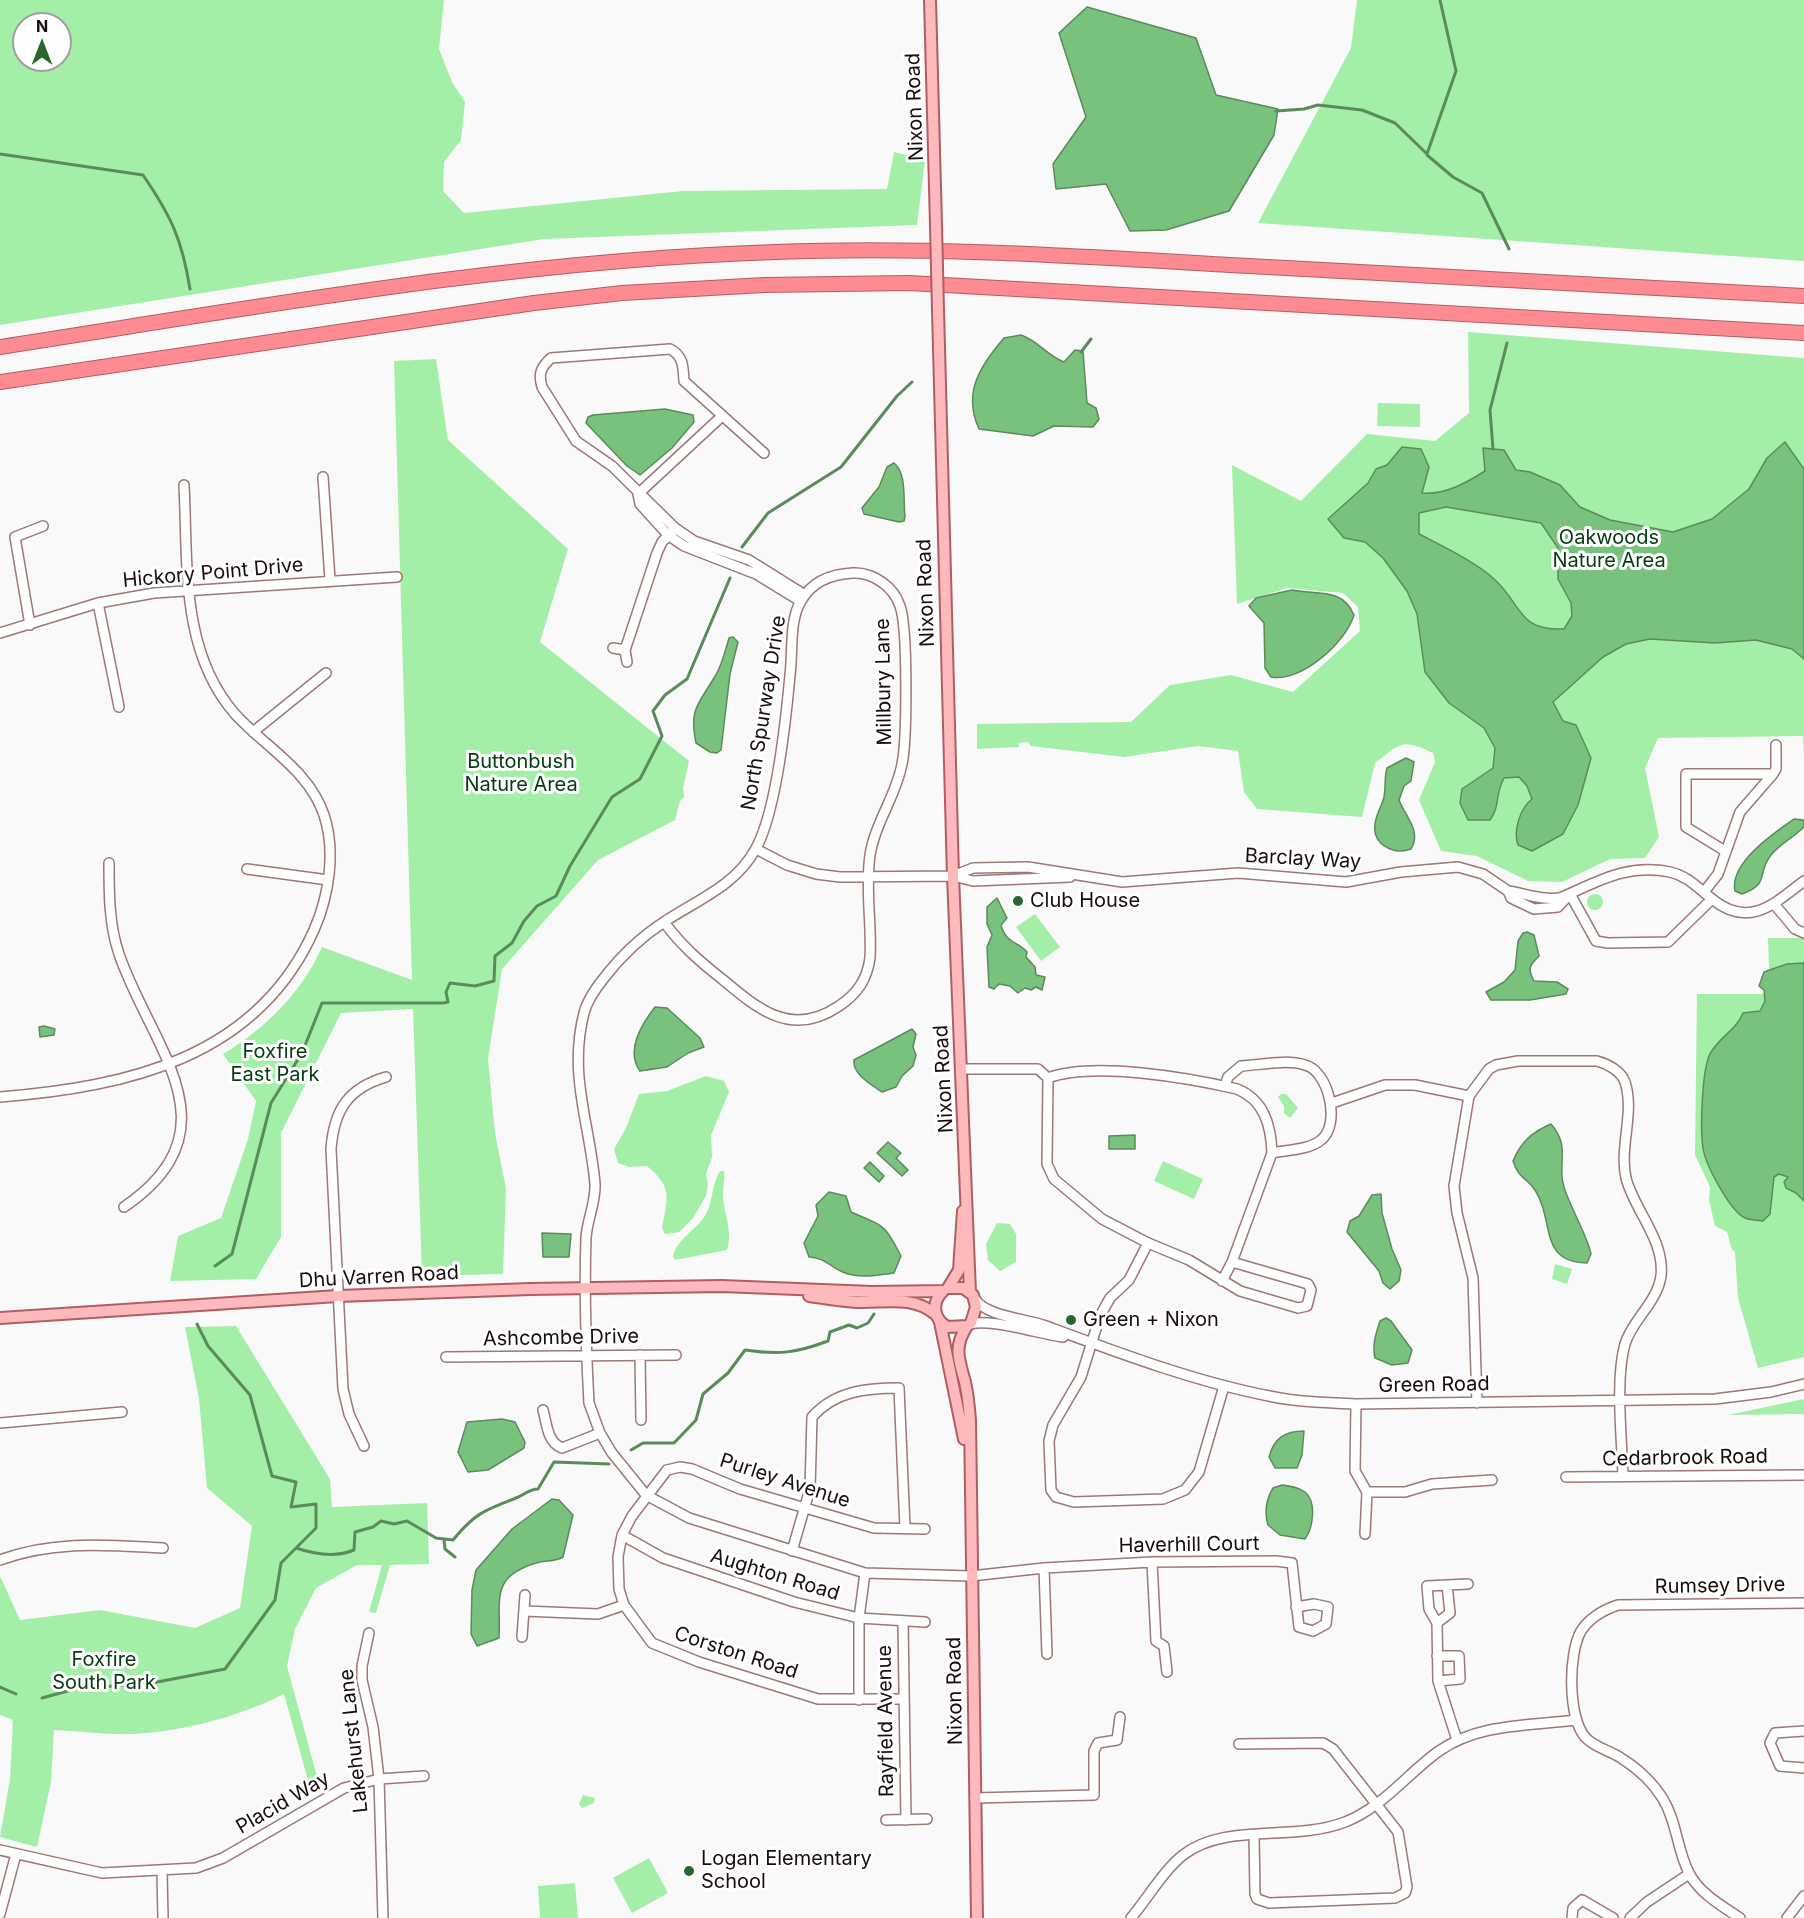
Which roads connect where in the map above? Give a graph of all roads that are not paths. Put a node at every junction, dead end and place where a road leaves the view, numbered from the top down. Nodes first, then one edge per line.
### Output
1 (930, 0) edge
2 (1804, 296) edge
3 (1804, 333) edge
4 (0, 347) edge
5 (0, 382) edge
6 (721, 417) junction
7 (764, 453) dead end
8 (324, 477) dead end
9 (184, 485) dead end
10 (638, 494) junction
11 (43, 526) dead end
12 (672, 531) junction
13 (397, 577) dead end
14 (330, 580) junction
15 (189, 589) junction
16 (803, 598) junction
17 (98, 603) junction
18 (30, 625) junction
19 (0, 633) edge
20 (613, 648) dead end
21 (625, 650) junction
22 (627, 662) dead end
23 (326, 673) dead end
24 (118, 707) dead end
25 (253, 732) junction
26 (1776, 746) dead end
27 (1773, 774) junction
28 (756, 849) junction
29 (1725, 851) junction
30 (109, 863) dead end
31 (247, 869) dead end
32 (869, 876) junction
33 (953, 876) junction
34 (328, 879) junction
35 (1804, 880) edge
36 (1704, 892) junction
37 (1570, 894) junction
38 (1712, 899) junction
39 (1774, 904) junction
40 (664, 922) junction
41 (1804, 933) edge
42 (168, 1063) junction
43 (961, 1069) junction
44 (386, 1077) dead end
45 (1048, 1078) junction
46 (1225, 1086) junction
47 (1469, 1096) junction
48 (0, 1097) edge
49 (1332, 1103) junction
50 (1272, 1153) junction
51 (966, 1184) junction
52 (124, 1207) dead end
53 (1148, 1244) junction
54 (1232, 1262) junction
55 (1222, 1281) junction
56 (583, 1288) junction
57 (761, 1288) junction
58 (945, 1290) junction
59 (338, 1296) junction
60 (972, 1296) junction
61 (0, 1318) edge
62 (937, 1318) junction
63 (969, 1325) junction
64 (1072, 1338) junction
65 (1092, 1345) junction
66 (586, 1355) junction
67 (640, 1355) junction
68 (676, 1355) dead end
69 (446, 1357) dead end
70 (1804, 1384) edge
71 (1224, 1386) junction
72 (1622, 1401) junction
73 (1477, 1403) junction
74 (1356, 1404) junction
75 (543, 1410) dead end
76 (122, 1413) dead end
77 (641, 1420) dead end
78 (0, 1423) edge
79 (600, 1433) junction
80 (364, 1446) dead end
81 (968, 1462) junction
82 (1804, 1474) edge
83 (1566, 1476) dead end
84 (1623, 1476) junction
85 (1492, 1480) dead end
86 (1367, 1492) junction
87 (646, 1495) junction
88 (805, 1506) junction
89 (905, 1528) junction
90 (925, 1529) dead end
91 (1365, 1534) dead end
92 (622, 1535) junction
93 (163, 1548) dead end
94 (792, 1551) junction
95 (0, 1560) edge
96 (1152, 1562) junction
97 (1044, 1568) junction
98 (865, 1573) junction
99 (971, 1576) junction
100 (1468, 1584) dead end
101 (1447, 1585) junction
102 (525, 1595) dead end
103 (1804, 1603) edge
104 (624, 1605) junction
105 (1296, 1606) dead end
106 (524, 1611) junction
107 (859, 1618) junction
108 (903, 1622) junction
109 (925, 1622) dead end
110 (1437, 1623) junction
111 (369, 1633) dead end
112 (522, 1636) dead end
113 (1047, 1654) dead end
114 (1437, 1656) junction
115 (1167, 1672) dead end
116 (1438, 1681) junction
117 (903, 1699) junction
118 (859, 1700) junction
119 (1120, 1717) dead end
120 (1575, 1720) junction
121 (1804, 1731) edge
122 (1457, 1740) junction
123 (1239, 1744) dead end
124 (1804, 1768) edge
125 (424, 1776) dead end
126 (379, 1779) junction
127 (975, 1798) junction
128 (1376, 1804) junction
129 (886, 1820) dead end
130 (906, 1820) junction
131 (927, 1820) dead end
132 (1254, 1836) junction
133 (0, 1850) edge
134 (16, 1854) junction
135 (162, 1872) junction
136 (1689, 1874) junction
137 (1804, 1896) edge
138 (0, 1914) edge
139 (163, 1918) edge
140 (383, 1918) edge
141 (977, 1918) edge
142 (1131, 1918) edge
143 (1572, 1918) edge
144 (1613, 1918) edge
145 (1630, 1918) edge
146 (1740, 1918) edge
147 (1787, 1918) edge

1 - 33 main road, Nixon Road, bridge
2 - 4 highway
3 - 5 highway
6 - 7 street
6 - 10 street
6 - 10 street
8 - 14 street
9 - 15 street
10 - 12 street
11 - 18 street
12 - 16 street
12 - 21 street
13 - 14 street, Hickory Point Drive
14 - 15 street, Hickory Point Drive
15 - 17 street, Hickory Point Drive
15 - 25 street
16 - 28 street, North Spurway Drive
16 - 32 street, Millbury Lane
17 - 18 street, Hickory Point Drive
17 - 24 street
18 - 19 street, Hickory Point Drive
20 - 21 street
21 - 22 street
23 - 25 street
25 - 34 street
26 - 27 street
27 - 29 street
27 - 29 street
28 - 32 street, Barclay Way
28 - 40 street, North Spurway Drive
29 - 36 street
30 - 42 street
31 - 34 street
32 - 33 street, Barclay Way
32 - 40 street, Millbury Lane
33 - 37 street, Barclay Way
33 - 43 main road, Nixon Road
34 - 42 street
35 - 39 street, Barclay Way
36 - 37 street, Barclay Way
36 - 38 street, Barclay Way
37 - 38 street
38 - 39 street, Barclay Way
39 - 41 street
40 - 56 street, North Spurway Drive
42 - 48 street
42 - 52 street
43 - 45 street
43 - 51 main road, Nixon Road
44 - 59 street
45 - 46 street
45 - 53 street
46 - 49 street
46 - 50 street
47 - 49 street
47 - 72 street
47 - 73 street
49 - 50 street
50 - 54 street
51 - 58 main road, Nixon Road
51 - 60 main road, Nixon Road
53 - 55 street
53 - 65 street
54 - 55 street
54 - 55 street
56 - 57 main road, Dhu Varren Road
56 - 59 main road, Dhu Varren Road
56 - 66 street, North Spurway Drive
57 - 58 main road, Dhu Varren Road
57 - 62 main road, Dhu Varren Road
58 - 60 main road
58 - 62 main road
59 - 61 main road, Dhu Varren Road
59 - 80 street
60 - 63 main road
60 - 64 street, Green Road
62 - 63 main road
62 - 81 main road, Nixon Road
63 - 64 street, Green Road
63 - 81 main road, Nixon Road
64 - 65 street, Green Road
65 - 71 street, Green Road
65 - 71 street
66 - 67 street, Ashcombe Drive
66 - 69 street, Ashcombe Drive
66 - 79 street, North Spurway Drive
67 - 68 street, Ashcombe Drive
67 - 77 street
70 - 72 street, Green Road
71 - 74 street, Green Road
72 - 73 street, Green Road
72 - 84 street
73 - 74 street, Green Road
74 - 86 street
75 - 79 street
76 - 78 street
79 - 87 street, North Spurway Drive
81 - 99 main road, Nixon Road
82 - 84 street, Cedarbrook Road
83 - 84 street, Cedarbrook Road
85 - 86 street
86 - 91 street
87 - 88 street, Purley Avenue
87 - 92 street, Corston Road
87 - 94 street, Haverhill Court
88 - 89 street, Purley Avenue
88 - 89 street
88 - 94 street
89 - 90 street, Purley Avenue
92 - 104 street, Corston Road
92 - 107 street, Aughton Road
93 - 95 street
94 - 98 street, Haverhill Court
96 - 97 street, Haverhill Court
96 - 105 street, Haverhill Court
96 - 115 street
97 - 99 street, Haverhill Court
97 - 113 street
98 - 99 street, Haverhill Court
98 - 107 street
99 - 127 main road, Nixon Road
100 - 101 street
101 - 110 street
101 - 110 street
102 - 106 street
103 - 120 street, Rumsey Drive
104 - 106 street
104 - 118 street, Corston Road
106 - 112 street
107 - 108 street, Aughton Road
107 - 118 street
108 - 109 street, Aughton Road
108 - 117 street, Rayfield Avenue
110 - 114 street
111 - 126 street, Lakehurst Lane
114 - 116 street
114 - 116 street
116 - 122 street
117 - 118 street, Corston Road
117 - 130 street, Rayfield Avenue
119 - 127 street
120 - 122 street
120 - 136 street
121 - 124 street
122 - 128 street
123 - 128 street
125 - 126 street, Placid Way
126 - 135 street, Placid Way
126 - 140 street, Lakehurst Lane
127 - 141 main road, Nixon Road
128 - 132 street
128 - 132 street
129 - 130 street, Rayfield Avenue
130 - 131 street, Rayfield Avenue
132 - 142 street
133 - 134 street, Placid Way
134 - 135 street, Placid Way
134 - 138 street
135 - 139 street
136 - 145 street
136 - 146 street
137 - 147 street
143 - 144 street

